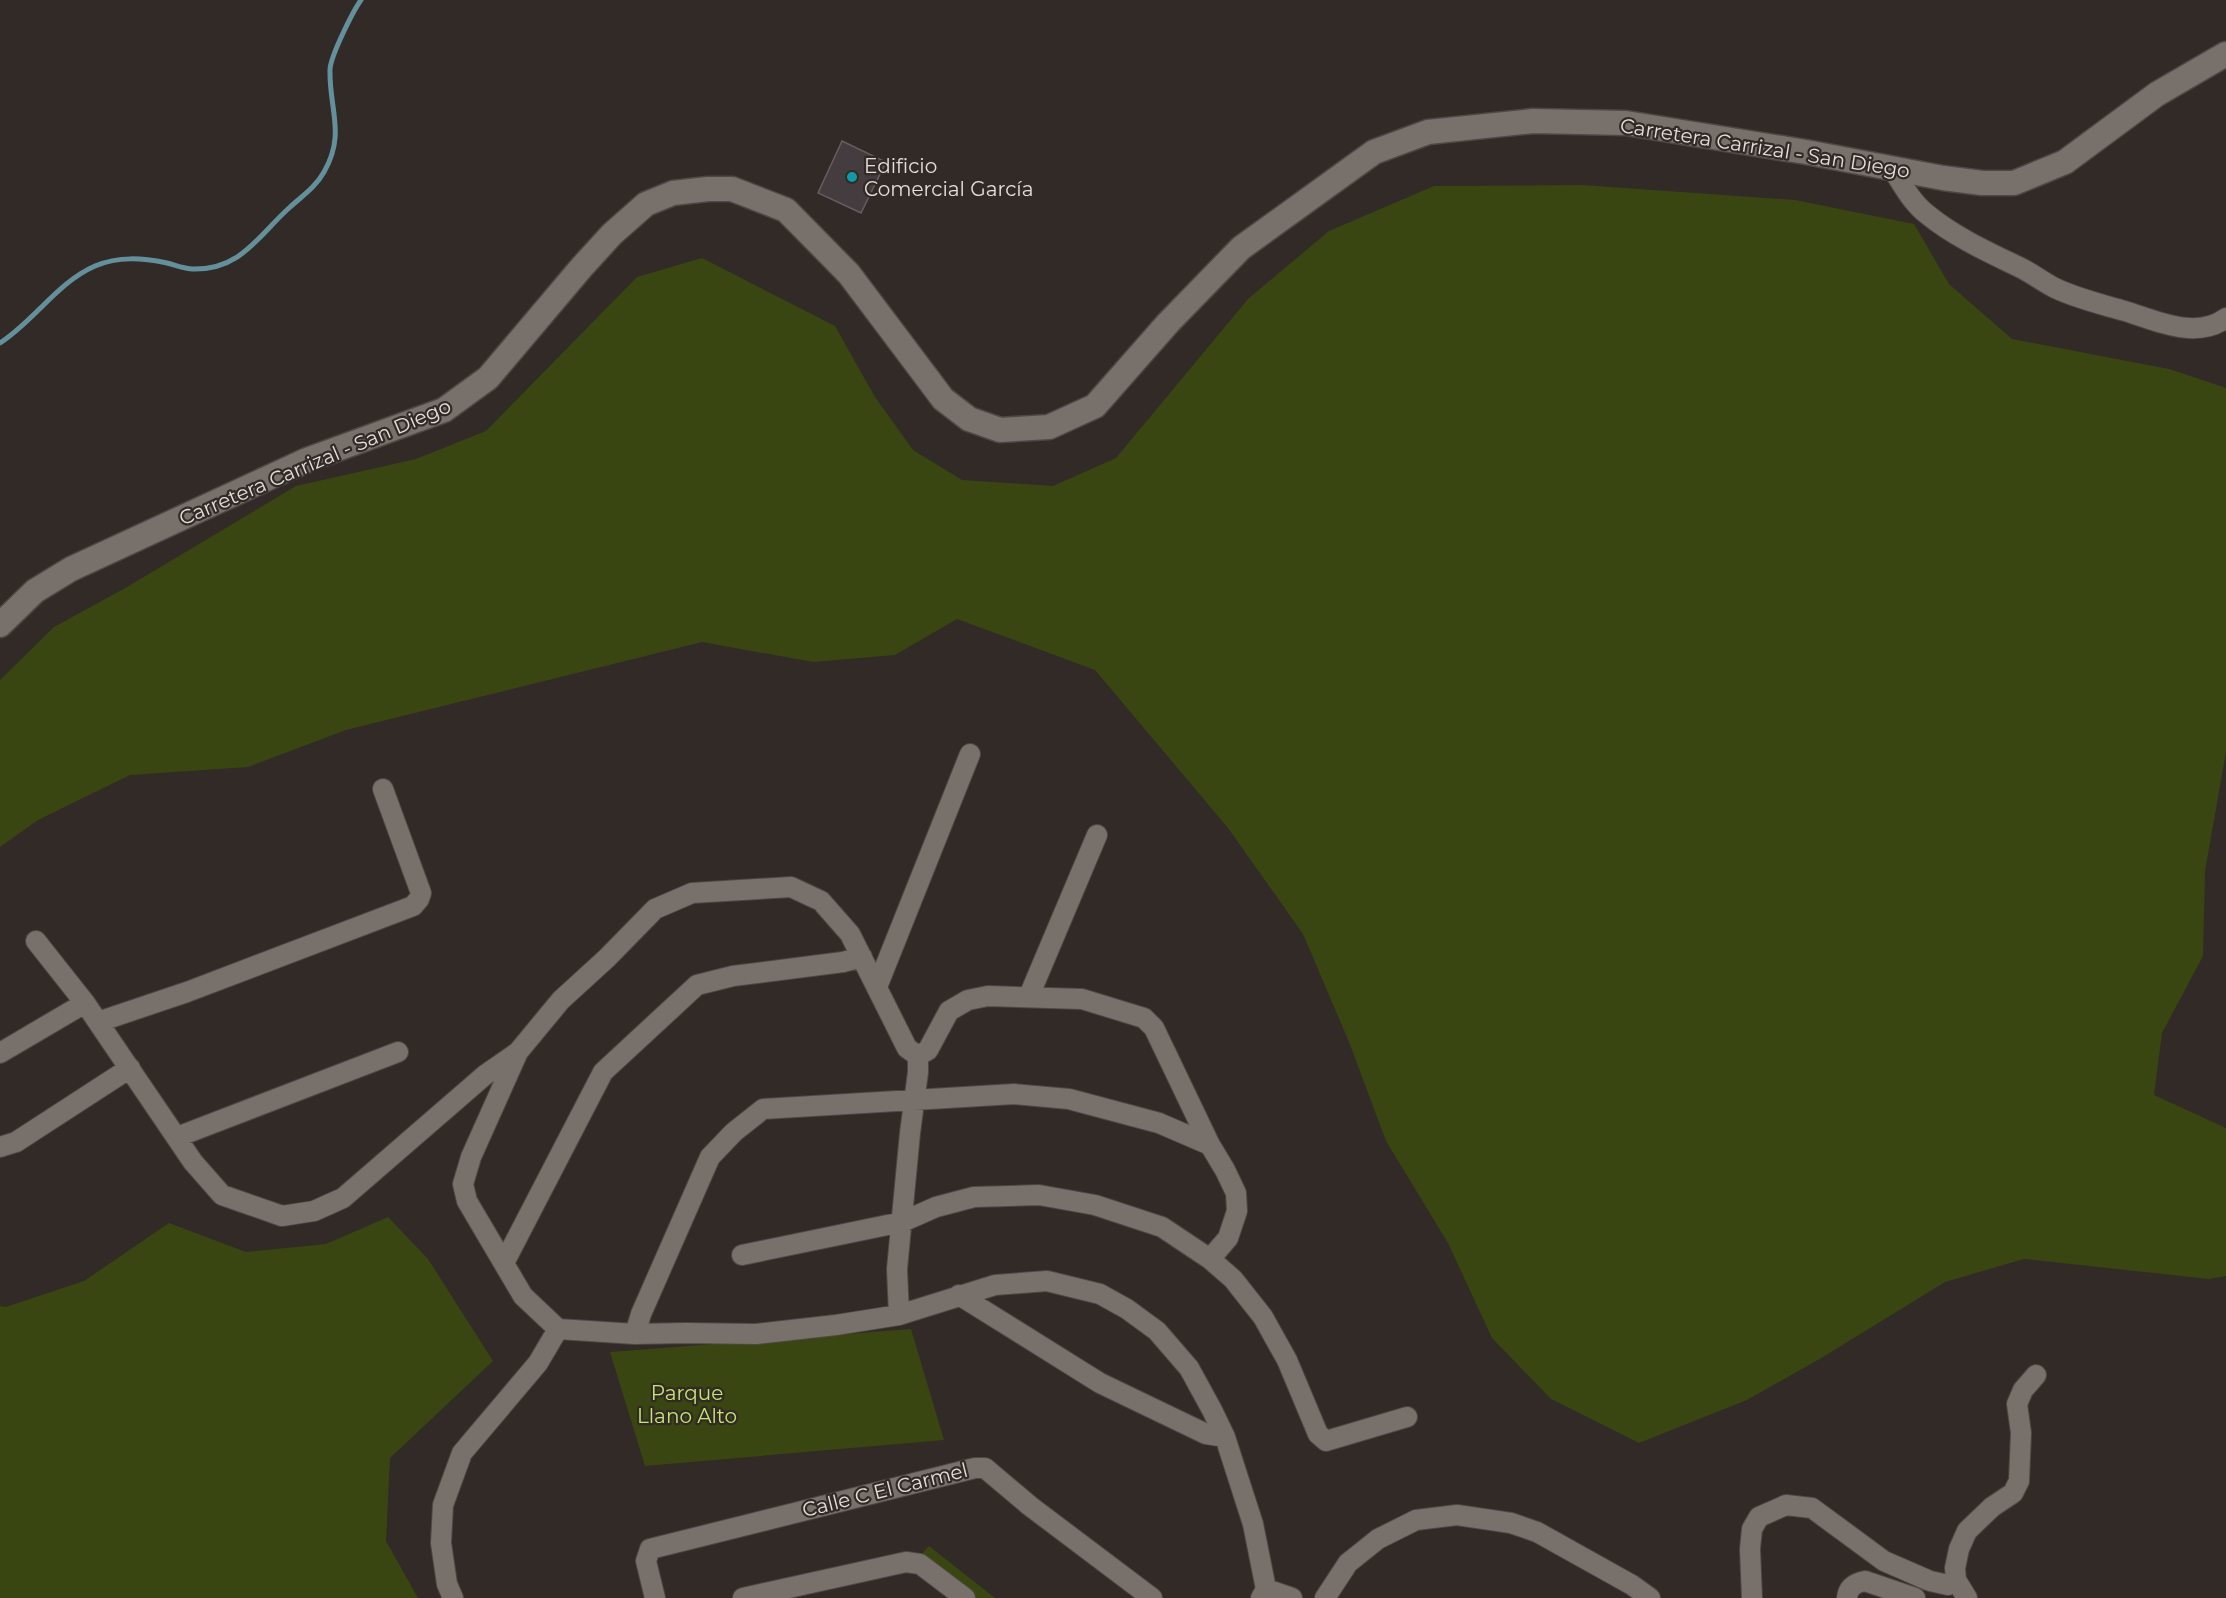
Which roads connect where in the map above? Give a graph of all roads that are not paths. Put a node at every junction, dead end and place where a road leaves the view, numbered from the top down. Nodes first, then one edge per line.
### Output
1 (2226, 54) edge
2 (1892, 168) junction
3 (2226, 318) edge
4 (0, 625) edge
5 (970, 754) dead end
6 (383, 789) dead end
7 (1097, 835) dead end
8 (36, 941) dead end
9 (862, 957) junction
10 (877, 987) junction
11 (1029, 996) junction
12 (85, 1003) junction
13 (98, 1022) junction
14 (398, 1052) dead end
15 (518, 1052) junction
16 (0, 1053) edge
17 (918, 1056) junction
18 (130, 1068) junction
19 (914, 1099) junction
20 (177, 1137) junction
21 (1210, 1145) junction
22 (0, 1147) edge
23 (902, 1222) junction
24 (742, 1255) dead end
25 (1210, 1259) junction
26 (504, 1263) junction
27 (958, 1295) junction
28 (899, 1315) junction
29 (558, 1329) junction
30 (635, 1334) junction
31 (2036, 1375) dead end
32 (1407, 1417) dead end
33 (1225, 1437) junction
34 (1956, 1580) junction
35 (1264, 1593) edge
36 (453, 1598) edge
37 (655, 1598) edge
38 (743, 1598) edge
39 (965, 1598) edge
40 (1152, 1598) edge
41 (1292, 1598) edge
42 (1325, 1598) edge
43 (1650, 1598) edge
44 (1752, 1598) edge
45 (1847, 1598) edge
46 (1916, 1598) edge
47 (1967, 1598) edge

1 - 2 street, Carretera Carrizal - San Diego
2 - 3 street
2 - 4 street, Carretera Carrizal - San Diego
5 - 10 street
6 - 13 street
7 - 11 street
8 - 12 street
9 - 10 street
9 - 15 street
9 - 26 street
10 - 17 street
11 - 17 street
11 - 21 street
12 - 13 street
12 - 16 street
13 - 18 street
14 - 20 street
15 - 20 street
15 - 26 street
17 - 19 street
18 - 20 street
18 - 22 street
19 - 21 street
19 - 23 street
19 - 30 street
21 - 25 street
23 - 24 street
23 - 25 street
23 - 28 street
25 - 32 street
26 - 29 street
27 - 28 street
27 - 33 street
27 - 33 street
28 - 30 street
29 - 30 street
29 - 36 street
31 - 34 street
33 - 35 street
34 - 44 street
34 - 47 street
35 - 41 street
37 - 40 street, Calle C El Carmel
38 - 39 street
42 - 43 street
45 - 46 street

